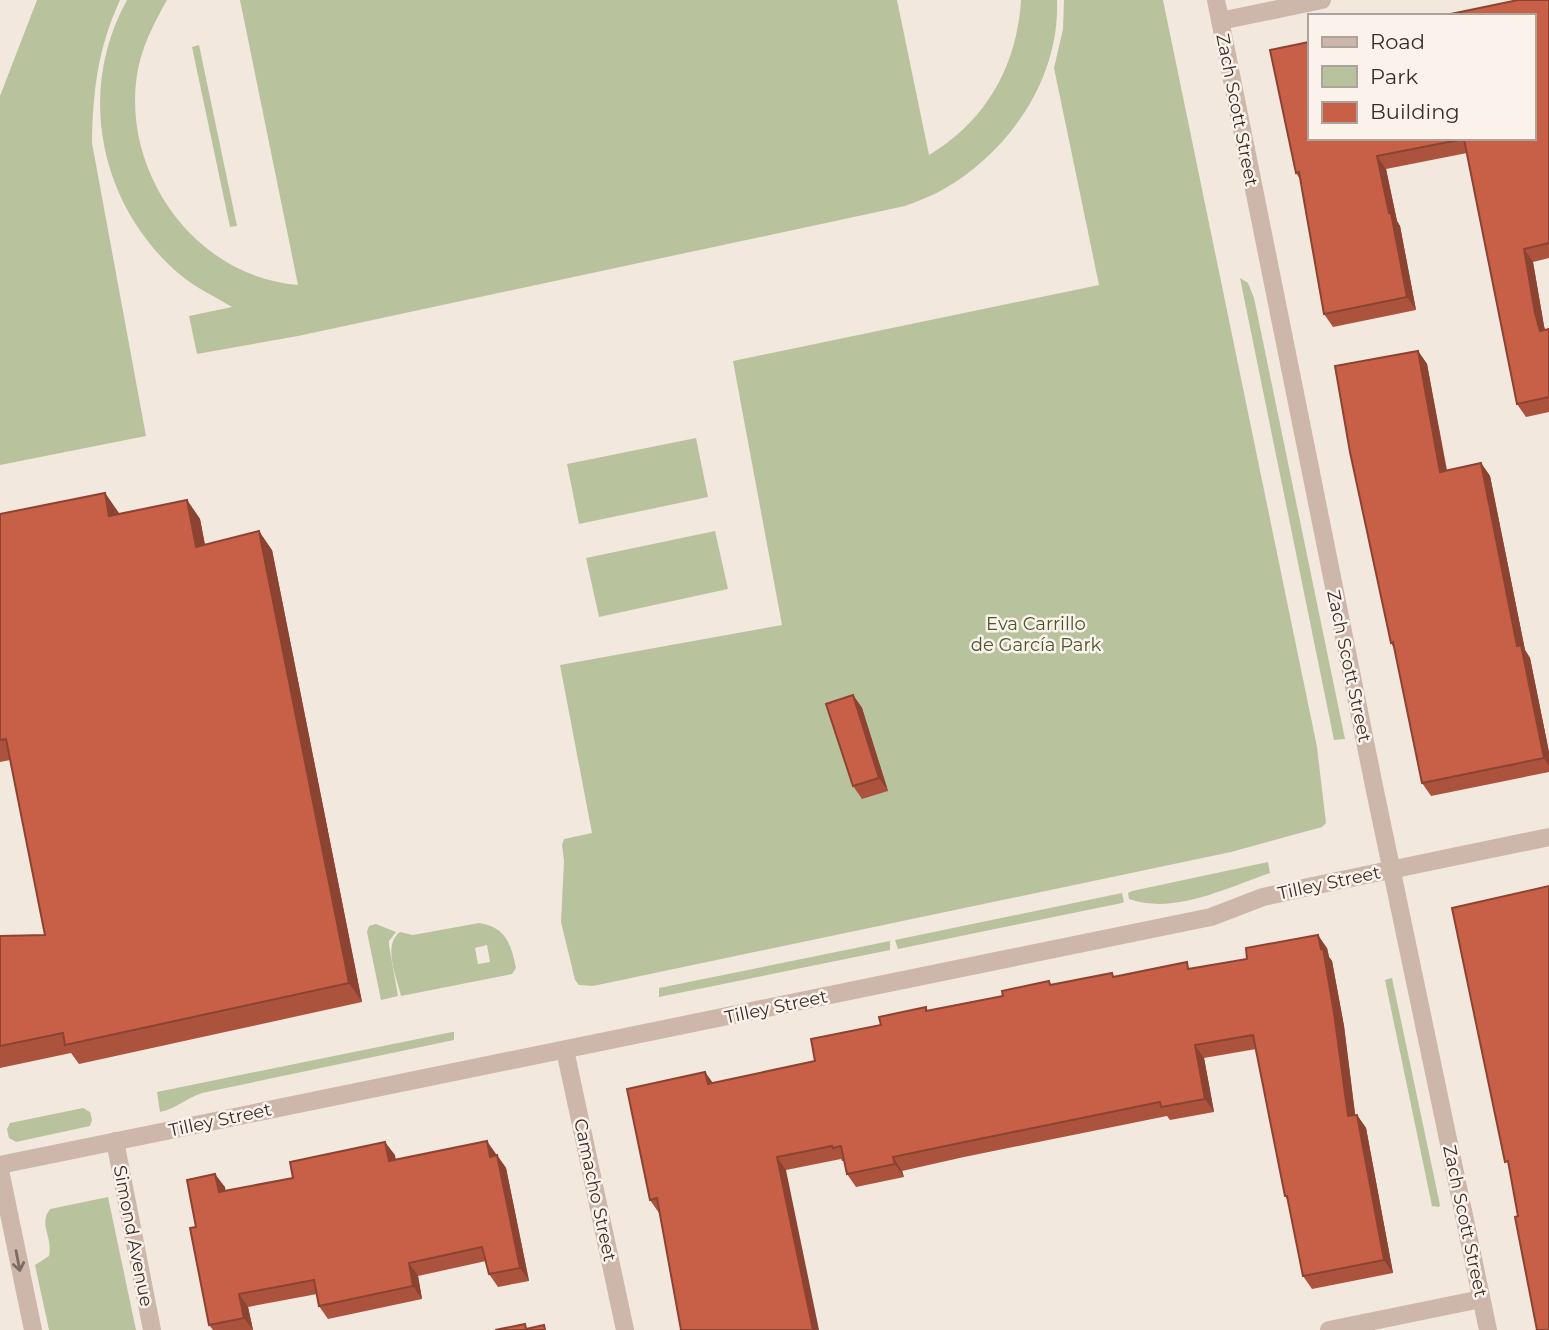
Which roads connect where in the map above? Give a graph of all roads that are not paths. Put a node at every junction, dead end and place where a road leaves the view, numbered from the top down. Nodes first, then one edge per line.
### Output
1 (1216, 0) edge
2 (1322, 0) edge
3 (1220, 21) junction
4 (1549, 837) edge
5 (1391, 869) junction
6 (565, 1050) junction
7 (115, 1141) junction
8 (0, 1167) edge
9 (1481, 1299) junction
10 (33, 1330) edge
11 (152, 1330) edge
12 (625, 1330) edge
13 (1329, 1330) edge
14 (1488, 1330) edge

1 - 3 street, Zach Scott Street
2 - 3 street
3 - 5 street, Zach Scott Street
4 - 5 street, Tilley Street
5 - 6 street, Tilley Street
5 - 9 street, Zach Scott Street
6 - 7 street, Tilley Street
6 - 12 street, Camacho Street
7 - 8 street, Tilley Street
7 - 11 street, Simond Avenue
8 -> 10 street
9 - 13 street
9 - 14 street, Zach Scott Street

